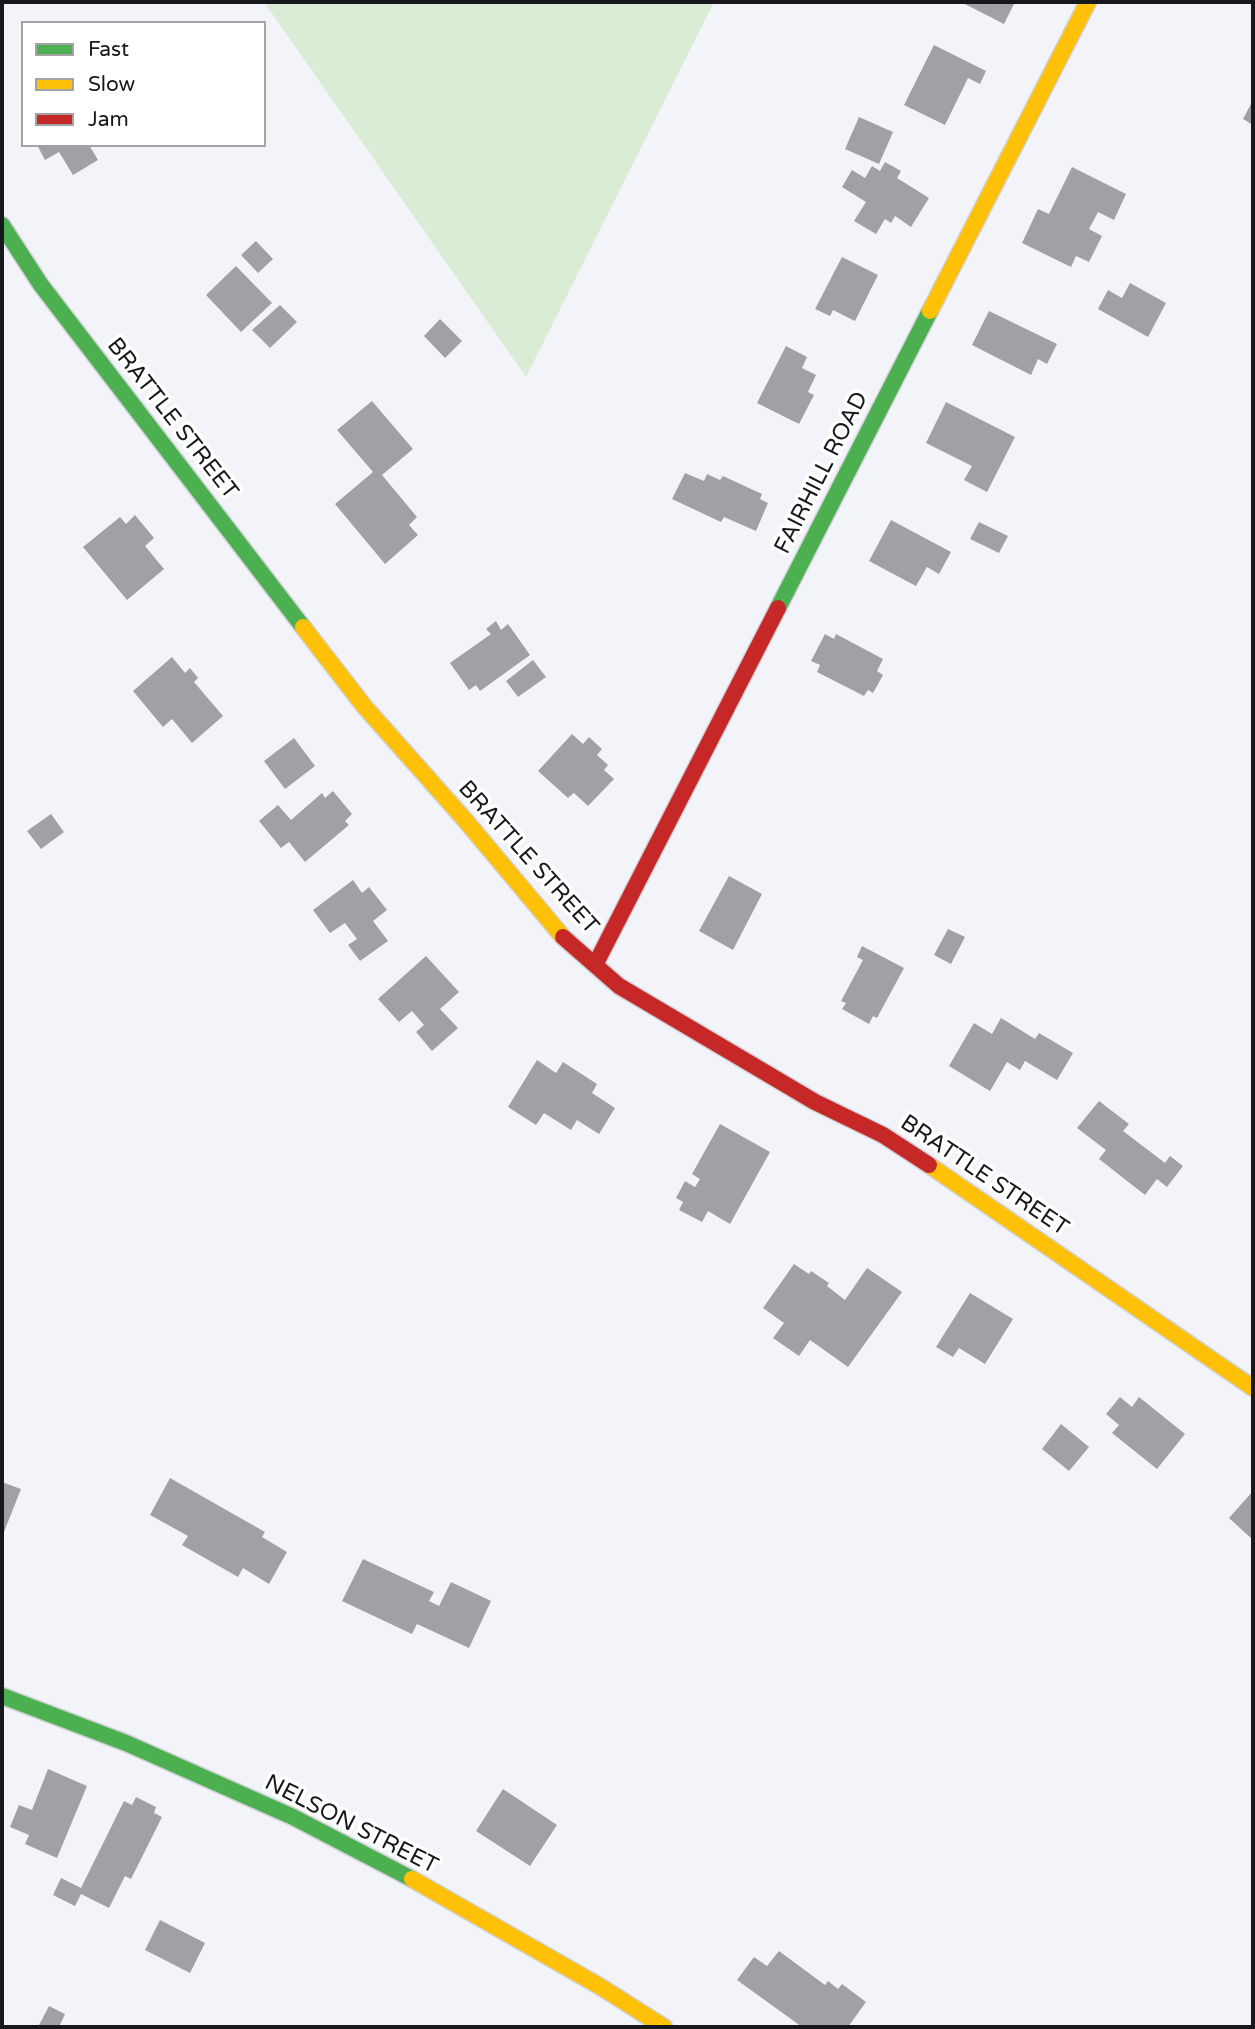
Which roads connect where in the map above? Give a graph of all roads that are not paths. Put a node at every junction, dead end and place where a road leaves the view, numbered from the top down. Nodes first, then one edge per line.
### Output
1 (1088, 2) edge
2 (2, 225) edge
3 (595, 965) junction
4 (1253, 1388) edge
5 (2, 1696) edge
6 (664, 2027) edge

1 - 3 street, FAIRHILL ROAD
2 - 3 street, BRATTLE STREET
3 - 4 street, BRATTLE STREET
5 - 6 street, NELSON STREET

